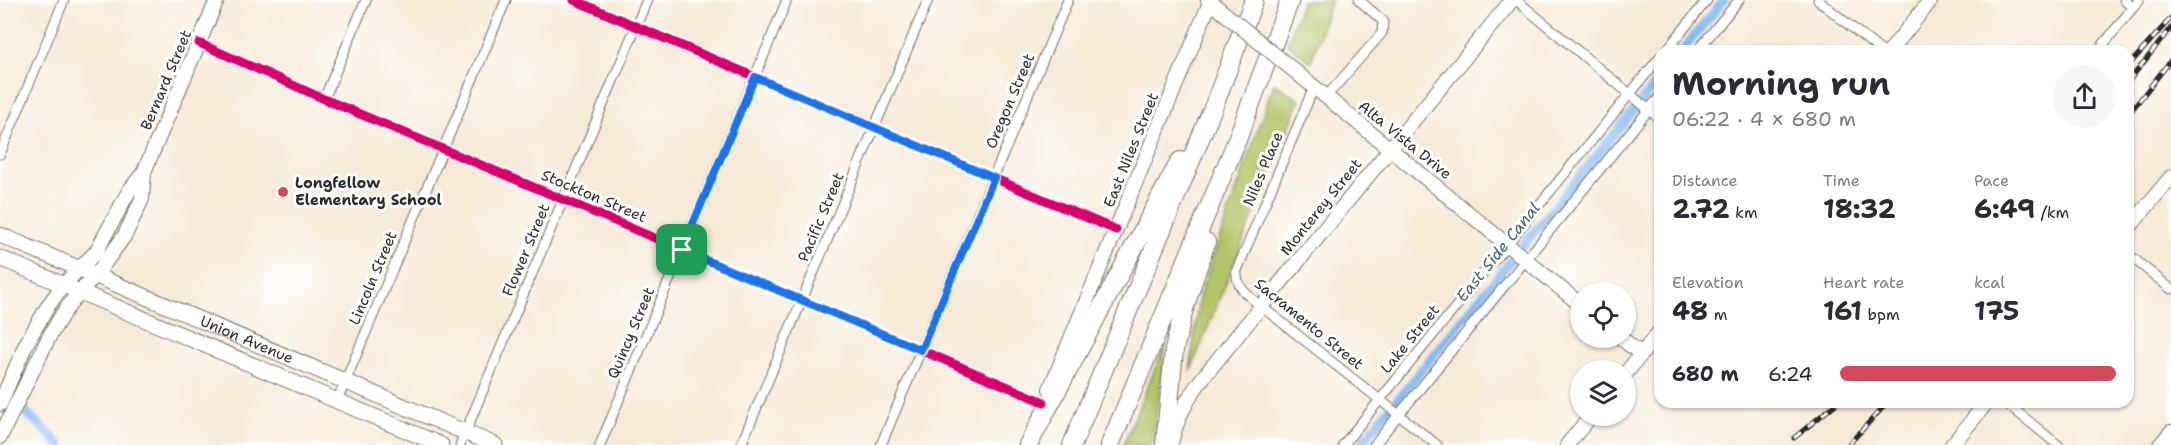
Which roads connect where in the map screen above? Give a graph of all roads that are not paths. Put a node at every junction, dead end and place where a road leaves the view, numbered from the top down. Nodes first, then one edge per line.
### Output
1 (64, 0) edge
2 (217, 0) edge
3 (366, 0) edge
4 (506, 0) edge
5 (574, 0) edge
6 (647, 0) edge
7 (787, 0) edge
8 (928, 0) edge
9 (1068, 0) edge
10 (1210, 0) edge
11 (1254, 0) edge
12 (1290, 0) edge
13 (1359, 0) edge
14 (1514, 0) edge
15 (1707, 0) edge
16 (1739, 0) edge
17 (1818, 0) edge
18 (1931, 0) edge
19 (2124, 0) edge
20 (2136, 4) edge
21 (636, 26) junction
22 (199, 43) junction
23 (1671, 45) edge
24 (1702, 45) edge
25 (1874, 45) edge
26 (1895, 45) edge
27 (2103, 45) edge
28 (1654, 64) edge
29 (755, 77) junction
30 (1314, 87) junction
31 (1630, 94) junction
32 (1326, 97) junction
33 (324, 99) junction
34 (1215, 103) junction
35 (1654, 103) edge
36 (1649, 109) junction
37 (1654, 114) edge
38 (874, 127) junction
39 (1235, 145) junction
40 (1390, 149) junction
41 (444, 150) junction
42 (0, 154) edge
43 (144, 172) junction
44 (2171, 177) edge
45 (994, 178) junction
46 (563, 200) junction
47 (2134, 222) edge
48 (1116, 230) junction
49 (0, 235) edge
50 (1507, 245) junction
51 (682, 250) junction
52 (0, 258) edge
53 (2134, 259) edge
54 (1526, 260) junction
55 (1240, 262) joint
56 (80, 268) junction
57 (96, 275) junction
58 (63, 285) junction
59 (2171, 289) edge
60 (79, 292) junction
61 (1570, 296) edge
62 (802, 300) junction
63 (1261, 306) junction
64 (1654, 338) edge
65 (1634, 348) edge
66 (921, 350) junction
67 (1641, 354) junction
68 (1636, 360) edge
69 (345, 381) junction
70 (1381, 400) junction
71 (337, 401) junction
72 (1044, 402) junction
73 (0, 404) edge
74 (1982, 408) edge
75 (2012, 408) edge
76 (1398, 414) junction
77 (1583, 426) edge
78 (2171, 432) edge
79 (0, 437) edge
80 (463, 439) edge
81 (441, 445) edge
82 (495, 445) edge
83 (600, 445) edge
84 (741, 445) edge
85 (881, 445) edge
86 (1027, 445) edge
87 (1072, 445) edge
88 (1110, 445) edge
89 (1165, 445) edge
90 (1171, 445) edge
91 (1343, 445) edge
92 (1374, 445) edge
93 (1437, 445) edge
94 (1567, 445) edge
95 (1952, 445) edge
96 (2058, 445) edge
97 (2160, 445) edge

1 - 42 street
2 - 22 street, Bernard Street
3 - 33 street
4 - 41 street, Lincoln Street
5 - 21 street
6 - 21 street, Flower Street
7 - 29 street, Quincy Street
8 - 38 street, Pacific Street
9 - 45 street, Oregon Street
10 - 30 street, Alta Vista Drive, bridge
10 - 48 street, East Niles Street
11 - 34 highway
12 - 39 highway
13 - 32 street
14 - 31 street
14 - 40 street, Monterey Street
15 - 23 street
16 - 24 street
17 - 25 street
18 - 26 street
19 - 20 street
20 - 27 street
21 - 29 street
21 - 46 street, Flower Street
22 - 33 street, Stockton Street
22 - 43 street, Bernard Street
28 - 31 street, Lake Street
29 - 38 street
29 - 51 street, Quincy Street
30 - 32 street, Alta Vista Drive
30 - 55 street, Niles Place
31 - 36 street
31 - 50 street, Lake Street
32 - 40 street, Alta Vista Drive
33 - 41 street, Stockton Street
34 - 86 highway
34 - 87 highway
35 - 36 street
36 - 37 street
36 - 54 street
38 - 45 street
38 - 62 street, Pacific Street
39 - 88 highway
39 - 89 highway
40 - 50 street, Alta Vista Drive
40 - 63 street, Monterey Street
41 - 46 street, Stockton Street
41 - 69 street, Lincoln Street
43 - 56 street, Bernard Street
43 - 57 street, Bernard Street
44 - 47 street
45 - 48 street
45 - 66 street, Oregon Street
46 - 51 street, Stockton Street
46 - 80 street, Flower Street
48 - 72 street, East Niles Street
49 - 56 main road, Union Avenue
50 - 54 street, Alta Vista Drive
50 - 70 street, Lake Street
51 - 62 street, Stockton Street
51 - 83 street, Quincy Street
52 - 58 main road, Union Avenue
53 - 59 street
54 - 61 street, Alta Vista Drive
54 - 76 street
55 - 63 street, Sacramento Street
56 - 57 main road, Union Avenue
56 - 58 street, Bernard Street
57 - 60 street, Bernard Street
57 - 69 main road, Union Avenue
58 - 60 main road, Union Avenue
58 - 73 street, Bernard Street
60 - 71 main road, Union Avenue
60 - 79 street, Bernard Street
62 - 66 street, Stockton Street
62 - 84 street, Pacific Street
63 - 70 street, Sacramento Street
63 - 90 street, Monterey Street
64 - 67 street
65 - 67 street
66 - 72 street, Stockton Street
66 - 85 street, Oregon Street
67 - 68 street
69 - 71 street, Lincoln Street
69 - 80 main road, Union Avenue
70 - 76 street, Sacramento Street
70 - 91 street, Lake Street
71 - 81 main road, Union Avenue
72 - 86 street, East Niles Street
74 - 95 street
75 - 96 street
76 - 92 street
76 - 93 street, Sacramento Street
77 - 94 street
78 - 97 street
80 - 82 main road, Union Avenue

